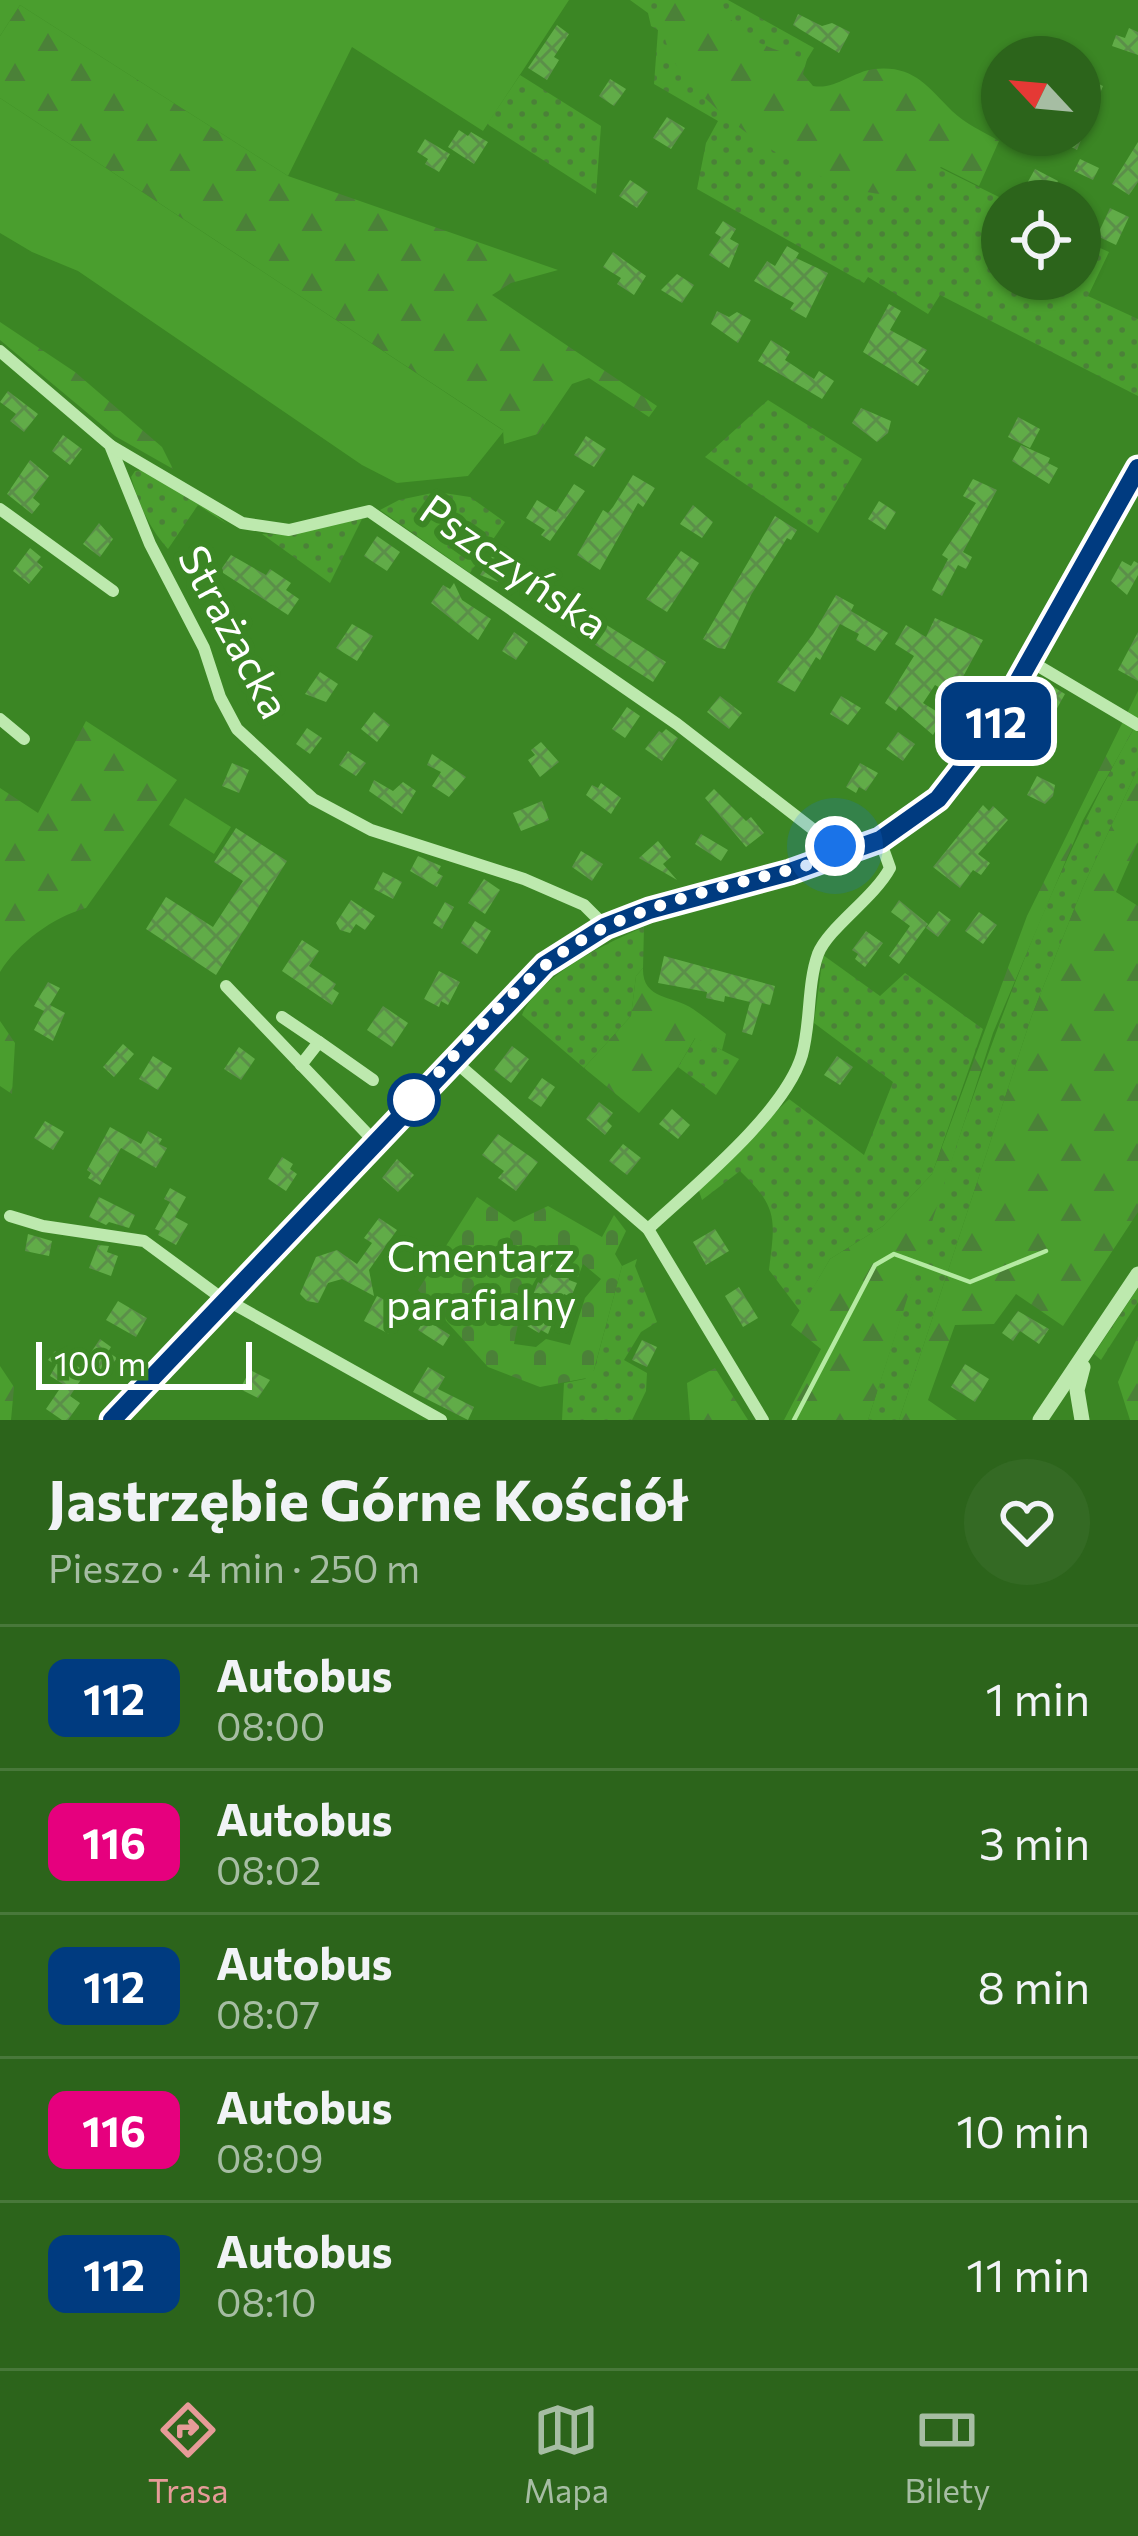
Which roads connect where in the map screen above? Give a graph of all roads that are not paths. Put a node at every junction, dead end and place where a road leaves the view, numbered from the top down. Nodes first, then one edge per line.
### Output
1 (0, 351) edge
2 (110, 446) junction
3 (1138, 469) edge
4 (0, 508) edge
5 (113, 591) dead end
6 (1030, 661) junction
7 (0, 719) edge
8 (1138, 725) edge
9 (24, 739) dead end
10 (880, 840) junction
11 (845, 854) junction
12 (602, 921) junction
13 (226, 986) dead end
14 (282, 1017) dead end
15 (319, 1042) junction
16 (452, 1059) junction
17 (301, 1064) junction
18 (374, 1081) dead end
19 (374, 1142) junction
20 (10, 1216) dead end
21 (648, 1229) junction
22 (1138, 1274) edge
23 (226, 1300) junction
24 (1096, 1336) junction
25 (112, 1420) edge
26 (441, 1420) edge
27 (763, 1420) edge
28 (1040, 1420) edge
29 (1082, 1420) edge

1 - 2 street, Strażacka
2 - 11 street, Pszczyńska
2 - 12 street, Strażacka
3 - 6 street
4 - 5 street
6 - 8 street
6 - 10 street
7 - 9 street
10 - 11 street
10 - 21 street
11 - 12 street
12 - 16 street
13 - 17 street
14 - 15 street
15 - 17 street
15 - 18 street
16 - 19 street
16 - 21 street
17 - 19 street
19 - 23 street
20 - 23 street
21 - 27 street
22 - 24 street
23 - 25 street
23 - 26 street
24 - 28 street
24 - 29 street

